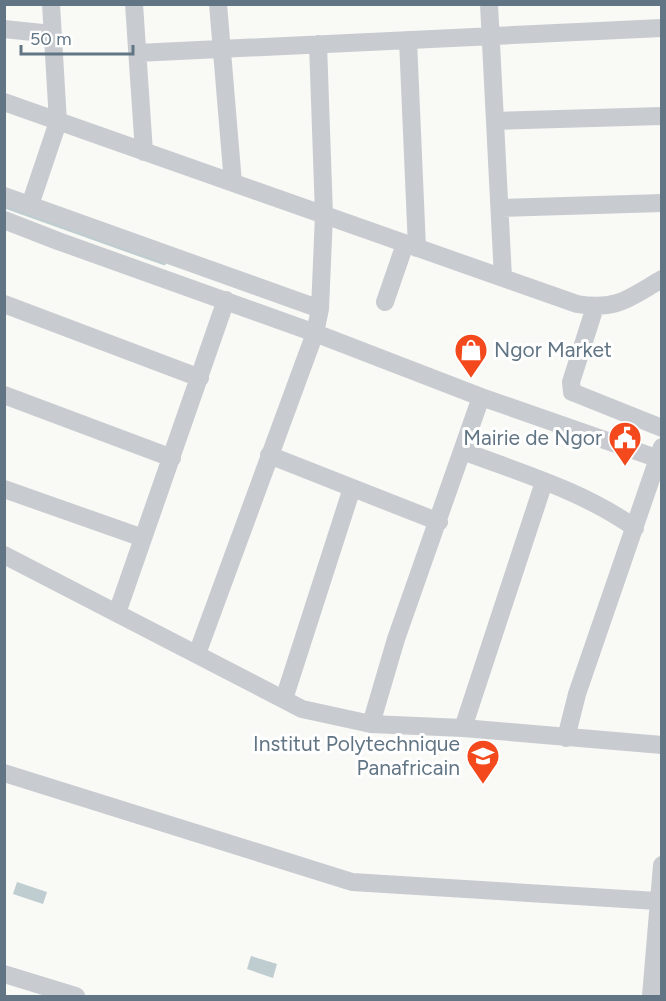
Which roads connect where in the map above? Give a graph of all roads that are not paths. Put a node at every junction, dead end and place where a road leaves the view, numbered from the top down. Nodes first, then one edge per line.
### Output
1 (51, 4) edge
2 (134, 4) edge
3 (218, 4) edge
4 (489, 4) edge
5 (662, 28) edge
6 (4, 29) edge
7 (52, 34) junction
8 (491, 36) junction
9 (408, 40) junction
10 (318, 44) junction
11 (221, 50) junction
12 (137, 53) junction
13 (4, 102) edge
14 (662, 116) edge
15 (495, 121) junction
16 (58, 122) junction
17 (144, 152) junction
18 (233, 183) junction
19 (4, 196) edge
20 (662, 202) edge
21 (30, 205) junction
22 (500, 208) junction
23 (324, 215) junction
24 (4, 220) edge
25 (411, 246) junction
26 (503, 278) junction
27 (662, 279) edge
28 (226, 300) junction
29 (385, 302) dead end
30 (4, 304) edge
31 (595, 307) junction
32 (320, 309) junction
33 (315, 333) junction
34 (200, 378) junction
35 (4, 395) edge
36 (481, 397) junction
37 (662, 428) edge
38 (463, 451) junction
39 (269, 455) junction
40 (660, 455) edge
41 (172, 458) junction
42 (544, 482) junction
43 (352, 488) junction
44 (4, 489) edge
45 (439, 522) junction
46 (635, 528) junction
47 (143, 538) junction
48 (4, 555) edge
49 (117, 614) junction
50 (196, 654) junction
51 (284, 699) junction
52 (370, 724) junction
53 (463, 728) junction
54 (566, 738) junction
55 (661, 742) edge
56 (4, 773) edge
57 (662, 865) edge
58 (657, 901) junction
59 (4, 974) edge
60 (76, 996) edge
61 (651, 996) edge

1 - 7 street
2 - 12 street
3 - 11 street
4 - 8 street
5 - 8 street
6 - 7 street
7 - 16 street
8 - 9 street
8 - 15 street
9 - 10 street
9 - 25 street
10 - 11 street
10 - 23 street
11 - 12 street
11 - 18 street
12 - 17 street
13 - 16 street
14 - 15 street
15 - 22 street
16 - 17 street
16 - 21 street
17 - 18 street
18 - 23 street
19 - 21 street
20 - 22 street
21 - 32 street
22 - 26 street
23 - 25 street
23 - 32 street
24 - 28 street
25 - 26 street
25 - 29 street
26 - 31 street
27 - 31 street
28 - 33 street
28 - 34 street
30 - 34 street
31 - 37 street
32 - 33 street
33 - 36 street
33 - 39 street
34 - 41 street
35 - 41 street
36 - 38 street
36 - 40 street
38 - 42 street
38 - 45 street
39 - 43 street
39 - 50 street
40 - 46 street
41 - 47 street
42 - 46 street
42 - 53 street
43 - 45 street
43 - 51 street
44 - 47 street
45 - 52 street
46 - 54 street
47 - 49 street
48 - 49 street
49 - 50 street
50 - 51 street
51 - 52 street
52 - 53 street
53 - 54 street
54 - 55 street
56 - 58 street
57 - 58 street
58 - 61 street
59 - 60 street

